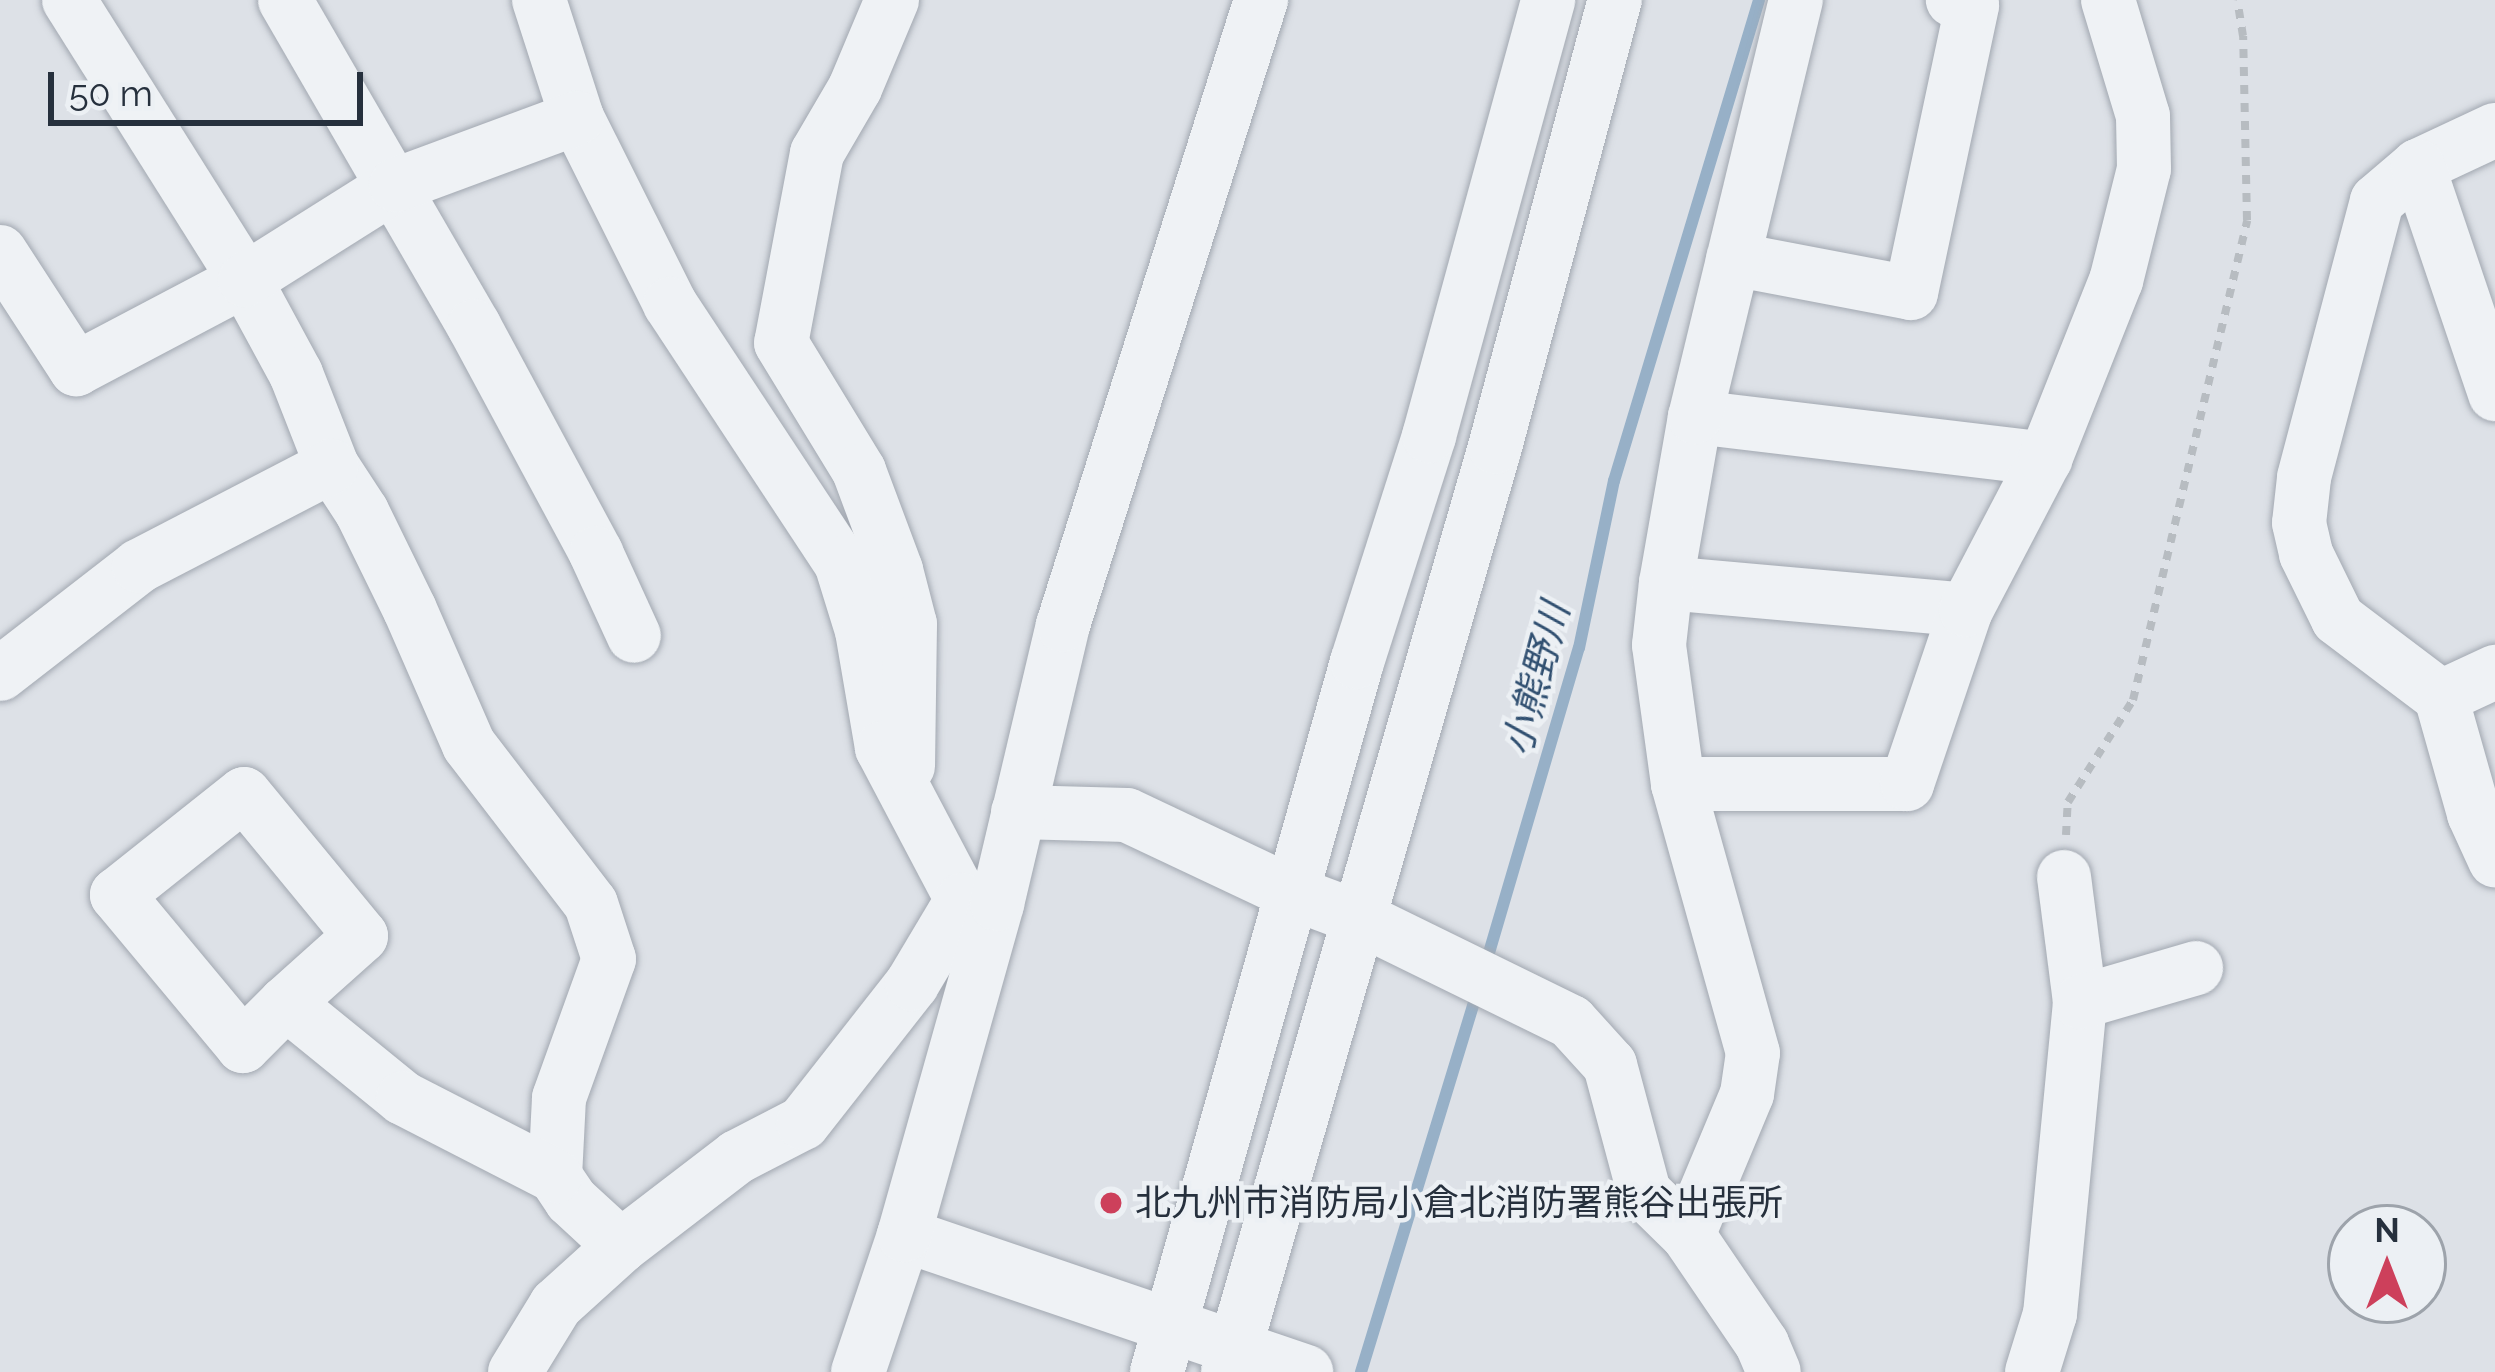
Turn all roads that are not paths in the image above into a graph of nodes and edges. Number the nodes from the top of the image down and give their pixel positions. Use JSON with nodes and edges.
{"nodes":[{"id":1,"x":69,"y":0,"type":"edge"},
{"id":2,"x":285,"y":0,"type":"edge"},
{"id":3,"x":539,"y":0,"type":"edge"},
{"id":4,"x":892,"y":0,"type":"edge"},
{"id":5,"x":1261,"y":0,"type":"edge"},
{"id":6,"x":1548,"y":0,"type":"edge"},
{"id":7,"x":1615,"y":0,"type":"edge"},
{"id":8,"x":1796,"y":0,"type":"edge"},
{"id":9,"x":1953,"y":0,"type":"edge"},
{"id":10,"x":2108,"y":0,"type":"edge"},
{"id":11,"x":577,"y":118,"type":"junction"},
{"id":12,"x":2495,"y":130,"type":"edge"},
{"id":13,"x":2418,"y":166,"type":"junction"},
{"id":14,"x":396,"y":185,"type":"junction"},
{"id":15,"x":0,"y":252,"type":"edge"},
{"id":16,"x":1732,"y":259,"type":"junction"},
{"id":17,"x":245,"y":280,"type":"junction"},
{"id":18,"x":2495,"y":394,"type":"edge"},
{"id":19,"x":1695,"y":418,"type":"junction"},
{"id":20,"x":2045,"y":459,"type":"junction"},
{"id":21,"x":332,"y":466,"type":"junction"},
{"id":22,"x":1666,"y":583,"type":"junction"},
{"id":23,"x":1966,"y":610,"type":"junction"},
{"id":24,"x":634,"y":637,"type":"dead end"},
{"id":25,"x":3,"y":665,"type":"edge"},
{"id":26,"x":2495,"y":673,"type":"edge"},
{"id":27,"x":2441,"y":697,"type":"junction"},
{"id":28,"x":1678,"y":784,"type":"junction"},
{"id":29,"x":908,"y":793,"type":"junction"},
{"id":30,"x":1018,"y":812,"type":"junction"},
{"id":31,"x":2495,"y":860,"type":"edge"},
{"id":32,"x":2064,"y":877,"type":"road end"},
{"id":33,"x":1290,"y":892,"type":"junction"},
{"id":34,"x":979,"y":902,"type":"junction"},
{"id":35,"x":1357,"y":917,"type":"junction"},
{"id":36,"x":2196,"y":968,"type":"dead end"},
{"id":37,"x":2080,"y":1002,"type":"junction"},
{"id":38,"x":286,"y":1003,"type":"junction"},
{"id":39,"x":555,"y":1176,"type":"junction"},
{"id":40,"x":904,"y":1235,"type":"junction"},
{"id":41,"x":1688,"y":1235,"type":"junction"},
{"id":42,"x":621,"y":1246,"type":"junction"},
{"id":43,"x":1163,"y":1349,"type":"edge"},
{"id":44,"x":1231,"y":1360,"type":"edge"},
{"id":45,"x":515,"y":1372,"type":"edge"},
{"id":46,"x":858,"y":1372,"type":"edge"},
{"id":47,"x":1306,"y":1372,"type":"edge"},
{"id":48,"x":1774,"y":1372,"type":"edge"},
{"id":49,"x":2032,"y":1372,"type":"edge"}],
"edges":[{"from":1,"to":17,"type":"street"},
{"from":2,"to":14,"type":"street"},
{"from":3,"to":11,"type":"street"},
{"from":4,"to":29,"type":"street"},
{"from":5,"to":30,"type":"street"},
{"from":6,"to":33,"type":"street"},
{"from":7,"to":35,"type":"street"},
{"from":8,"to":16,"type":"street"},
{"from":9,"to":16,"type":"street"},
{"from":10,"to":20,"type":"street"},
{"from":11,"to":14,"type":"street"},
{"from":11,"to":29,"type":"street"},
{"from":12,"to":13,"type":"street"},
{"from":13,"to":18,"type":"street"},
{"from":13,"to":27,"type":"street"},
{"from":14,"to":17,"type":"street"},
{"from":14,"to":24,"type":"street"},
{"from":15,"to":17,"type":"street"},
{"from":16,"to":19,"type":"street"},
{"from":17,"to":21,"type":"street"},
{"from":19,"to":20,"type":"street"},
{"from":19,"to":22,"type":"street"},
{"from":20,"to":23,"type":"street"},
{"from":21,"to":25,"type":"street"},
{"from":21,"to":39,"type":"street"},
{"from":22,"to":23,"type":"street"},
{"from":22,"to":28,"type":"street"},
{"from":23,"to":28,"type":"street"},
{"from":26,"to":27,"type":"street"},
{"from":27,"to":31,"type":"street"},
{"from":28,"to":41,"type":"street"},
{"from":29,"to":34,"type":"street"},
{"from":30,"to":33,"type":"street"},
{"from":30,"to":34,"type":"street"},
{"from":32,"to":37,"type":"street"},
{"from":33,"to":35,"type":"street"},
{"from":33,"to":43,"type":"street"},
{"from":34,"to":40,"type":"street"},
{"from":34,"to":42,"type":"street"},
{"from":35,"to":41,"type":"street"},
{"from":35,"to":44,"type":"street"},
{"from":36,"to":37,"type":"street"},
{"from":37,"to":49,"type":"street"},
{"from":38,"to":38,"type":"street"},
{"from":38,"to":39,"type":"street"},
{"from":39,"to":42,"type":"street"},
{"from":40,"to":43,"type":"street"},
{"from":40,"to":46,"type":"street"},
{"from":41,"to":48,"type":"street"},
{"from":42,"to":45,"type":"street"},
{"from":43,"to":44,"type":"street"},
{"from":44,"to":47,"type":"street"}]}
